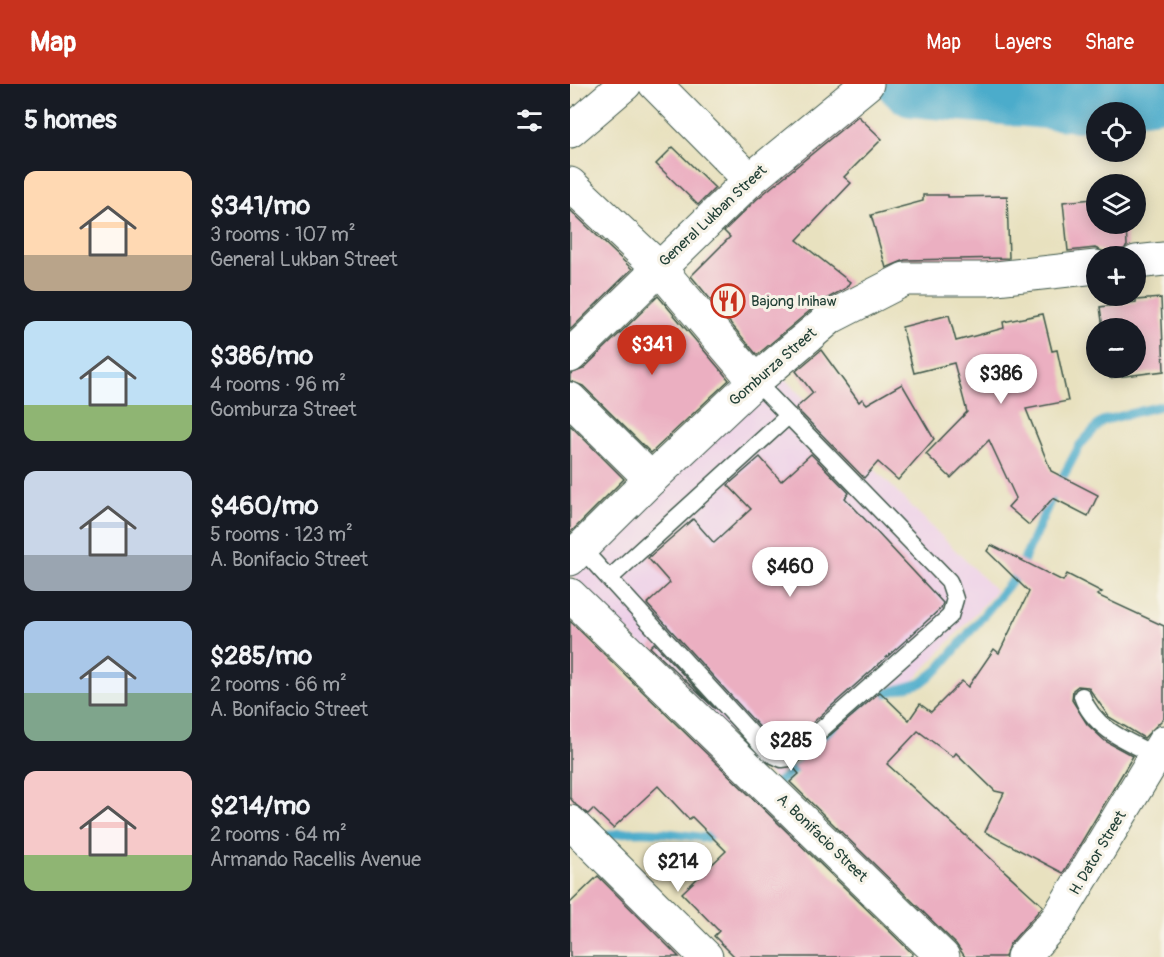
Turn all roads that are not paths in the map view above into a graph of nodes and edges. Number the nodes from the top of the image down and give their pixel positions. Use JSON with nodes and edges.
{"nodes":[{"id":1,"x":626,"y":84,"type":"edge"},
{"id":2,"x":655,"y":84,"type":"edge"},
{"id":3,"x":866,"y":85,"type":"edge"},
{"id":4,"x":570,"y":131,"type":"edge"},
{"id":5,"x":750,"y":180,"type":"junction"},
{"id":6,"x":570,"y":184,"type":"edge"},
{"id":7,"x":1164,"y":259,"type":"edge"},
{"id":8,"x":1146,"y":261,"type":"edge"},
{"id":9,"x":658,"y":268,"type":"junction"},
{"id":10,"x":1086,"y":268,"type":"edge"},
{"id":11,"x":570,"y":356,"type":"edge"},
{"id":12,"x":755,"y":381,"type":"junction"},
{"id":13,"x":570,"y":399,"type":"edge"},
{"id":14,"x":788,"y":416,"type":"junction"},
{"id":15,"x":651,"y":479,"type":"junction"},
{"id":16,"x":576,"y":554,"type":"edge"},
{"id":17,"x":610,"y":578,"type":"junction"},
{"id":18,"x":570,"y":595,"type":"edge"},
{"id":19,"x":1082,"y":696,"type":"dead end"},
{"id":20,"x":1161,"y":753,"type":"edge"},
{"id":21,"x":570,"y":822,"type":"edge"},
{"id":22,"x":706,"y":957,"type":"edge"},
{"id":23,"x":943,"y":957,"type":"edge"},
{"id":24,"x":1023,"y":957,"type":"edge"}],
"edges":[{"from":1,"to":4,"type":"street"},
{"from":2,"to":5,"type":"street"},
{"from":3,"to":5,"type":"street","name":"General Lukban Street"},
{"from":5,"to":9,"type":"street","name":"General Lukban Street"},
{"from":6,"to":9,"type":"street"},
{"from":7,"to":8,"type":"street"},
{"from":9,"to":11,"type":"street","name":"General Lukban Street"},
{"from":9,"to":12,"type":"street"},
{"from":10,"to":12,"type":"street","name":"Gomburza Street"},
{"from":12,"to":14,"type":"lane"},
{"from":12,"to":15,"type":"street","name":"Gomburza Street"},
{"from":13,"to":15,"type":"street"},
{"from":14,"to":17,"type":"lane"},
{"from":14,"to":17,"type":"lane"},
{"from":15,"to":16,"type":"street","name":"Gomburza Street"},
{"from":16,"to":17,"type":"lane"},
{"from":18,"to":23,"type":"street","name":"A. Bonifacio Street"},
{"from":19,"to":20,"type":"lane"},
{"from":20,"to":24,"type":"street","name":"H. Dator Street"},
{"from":21,"to":22,"type":"street"}]}
